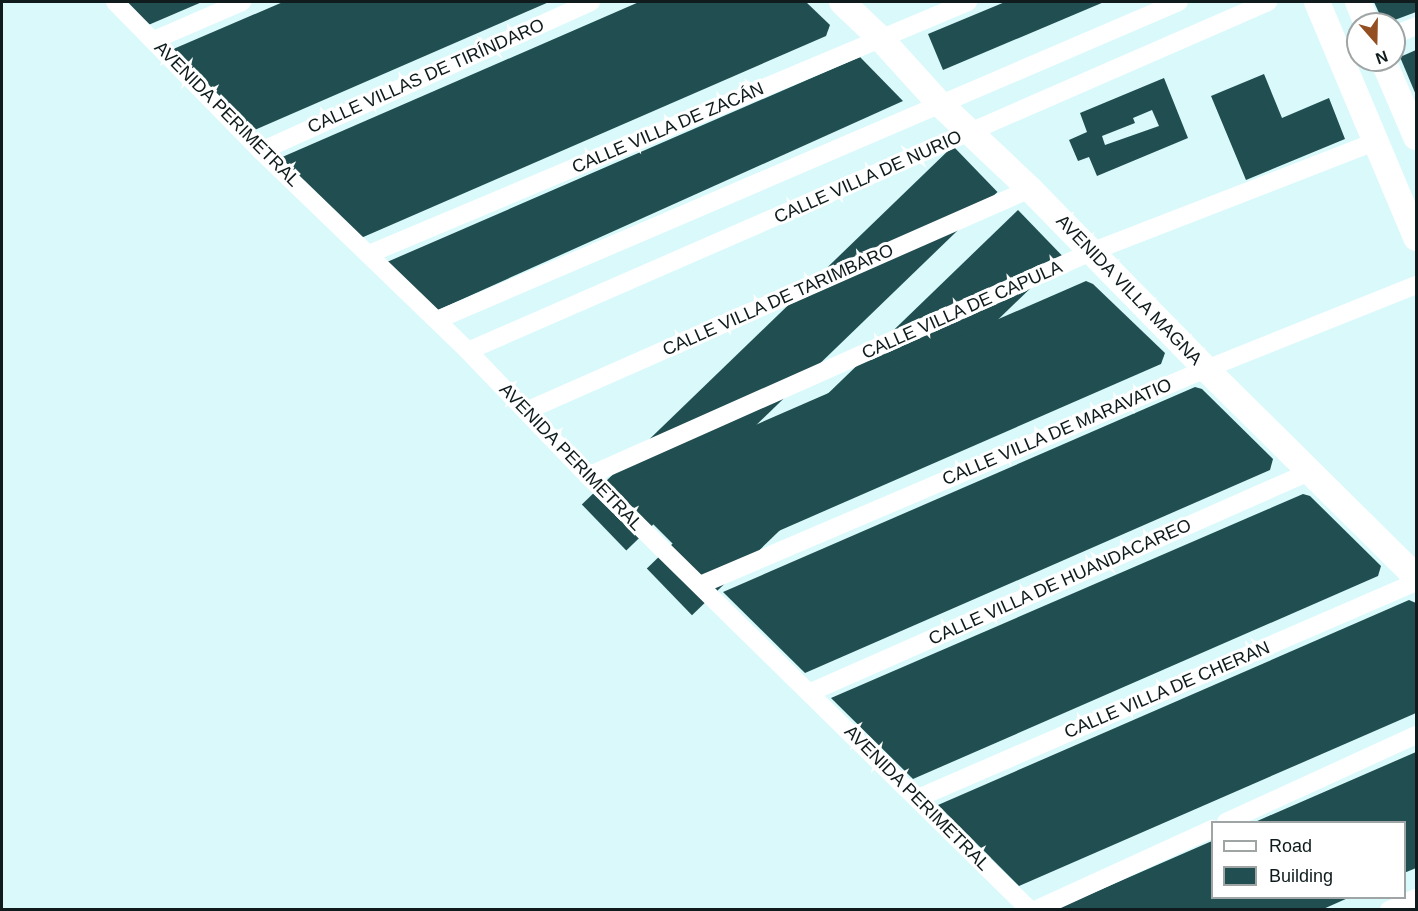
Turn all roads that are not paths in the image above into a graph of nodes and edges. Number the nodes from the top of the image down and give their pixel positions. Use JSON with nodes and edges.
{"nodes":[{"id":1,"x":115,"y":2,"type":"edge"},
{"id":2,"x":242,"y":2,"type":"edge"},
{"id":3,"x":591,"y":2,"type":"edge"},
{"id":4,"x":842,"y":2,"type":"edge"},
{"id":5,"x":968,"y":2,"type":"edge"},
{"id":6,"x":1179,"y":2,"type":"edge"},
{"id":7,"x":1268,"y":2,"type":"edge"},
{"id":8,"x":1317,"y":2,"type":"edge"},
{"id":9,"x":881,"y":39,"type":"junction"},
{"id":10,"x":154,"y":40,"type":"junction"},
{"id":11,"x":1389,"y":72,"type":"edge"},
{"id":12,"x":940,"y":104,"type":"junction"},
{"id":13,"x":1414,"y":125,"type":"edge"},
{"id":14,"x":969,"y":132,"type":"junction"},
{"id":15,"x":1375,"y":142,"type":"junction"},
{"id":16,"x":261,"y":151,"type":"junction"},
{"id":17,"x":1030,"y":189,"type":"junction"},
{"id":18,"x":1416,"y":238,"type":"edge"},
{"id":19,"x":1091,"y":252,"type":"junction"},
{"id":20,"x":369,"y":254,"type":"junction"},
{"id":21,"x":1416,"y":285,"type":"edge"},
{"id":22,"x":437,"y":320,"type":"junction"},
{"id":23,"x":468,"y":351,"type":"junction"},
{"id":24,"x":1206,"y":369,"type":"junction"},
{"id":25,"x":526,"y":411,"type":"junction"},
{"id":26,"x":1308,"y":472,"type":"junction"},
{"id":27,"x":588,"y":476,"type":"junction"},
{"id":28,"x":1416,"y":577,"type":"edge"},
{"id":29,"x":1416,"y":582,"type":"edge"},
{"id":30,"x":700,"y":585,"type":"junction"},
{"id":31,"x":811,"y":692,"type":"junction"},
{"id":32,"x":1416,"y":735,"type":"edge"},
{"id":33,"x":918,"y":798,"type":"junction"},
{"id":34,"x":1228,"y":821,"type":"edge"},
{"id":35,"x":1211,"y":828,"type":"edge"},
{"id":36,"x":1416,"y":898,"type":"edge"},
{"id":37,"x":1030,"y":909,"type":"edge"},
{"id":38,"x":1035,"y":909,"type":"edge"},
{"id":39,"x":1389,"y":909,"type":"edge"}],
"edges":[{"from":1,"to":10,"type":"street","name":"AVENIDA PERIMETRAL"},
{"from":2,"to":10,"type":"street"},
{"from":3,"to":16,"type":"street","name":"CALLE VILLAS DE TIRÍNDARO"},
{"from":4,"to":9,"type":"street","name":"AVENIDA VILLA MAGNA"},
{"from":5,"to":9,"type":"street","name":"CALLE VILLA DE ZACÁN"},
{"from":6,"to":12,"type":"street","name":"CALLE VILLA DE NURIO"},
{"from":7,"to":14,"type":"street","name":"CALLE VILLA DE NURIO"},
{"from":8,"to":15,"type":"street"},
{"from":9,"to":12,"type":"street","name":"AVENIDA VILLA MAGNA"},
{"from":9,"to":20,"type":"street","name":"CALLE VILLA DE ZACÁN"},
{"from":10,"to":16,"type":"street","name":"AVENIDA PERIMETRAL"},
{"from":11,"to":13,"type":"street"},
{"from":12,"to":14,"type":"street","name":"AVENIDA VILLA MAGNA"},
{"from":12,"to":22,"type":"street","name":"CALLE VILLA DE NURIO"},
{"from":14,"to":17,"type":"street","name":"AVENIDA VILLA MAGNA"},
{"from":14,"to":23,"type":"street","name":"CALLE VILLA DE NURIO"},
{"from":15,"to":18,"type":"street"},
{"from":15,"to":19,"type":"street","name":"CALLE VILLA DE CAPULA"},
{"from":16,"to":20,"type":"street","name":"AVENIDA PERIMETRAL"},
{"from":17,"to":19,"type":"street","name":"AVENIDA VILLA MAGNA"},
{"from":17,"to":25,"type":"street","name":"CALLE VILLA DE TARIMBARO"},
{"from":19,"to":24,"type":"street","name":"AVENIDA VILLA MAGNA"},
{"from":19,"to":27,"type":"street","name":"CALLE VILLA DE CAPULA"},
{"from":20,"to":22,"type":"street","name":"AVENIDA PERIMETRAL"},
{"from":21,"to":24,"type":"street","name":"CALLE VILLA DE MARAVATIO"},
{"from":22,"to":23,"type":"street","name":"AVENIDA PERIMETRAL"},
{"from":23,"to":25,"type":"street","name":"AVENIDA PERIMETRAL"},
{"from":24,"to":26,"type":"street","name":"AVENIDA VILLA MAGNA"},
{"from":24,"to":30,"type":"street","name":"CALLE VILLA DE MARAVATIO"},
{"from":25,"to":27,"type":"street","name":"AVENIDA PERIMETRAL"},
{"from":26,"to":28,"type":"street","name":"AVENIDA VILLA MAGNA"},
{"from":26,"to":31,"type":"street","name":"CALLE VILLA DE HUANDACAREO"},
{"from":27,"to":30,"type":"street","name":"AVENIDA PERIMETRAL"},
{"from":29,"to":33,"type":"street","name":"CALLE VILLA DE CHERAN"},
{"from":30,"to":31,"type":"street","name":"AVENIDA PERIMETRAL"},
{"from":31,"to":33,"type":"street","name":"AVENIDA PERIMETRAL"},
{"from":32,"to":34,"type":"street"},
{"from":33,"to":37,"type":"street","name":"AVENIDA PERIMETRAL"},
{"from":35,"to":38,"type":"street"},
{"from":36,"to":39,"type":"street"}]}
